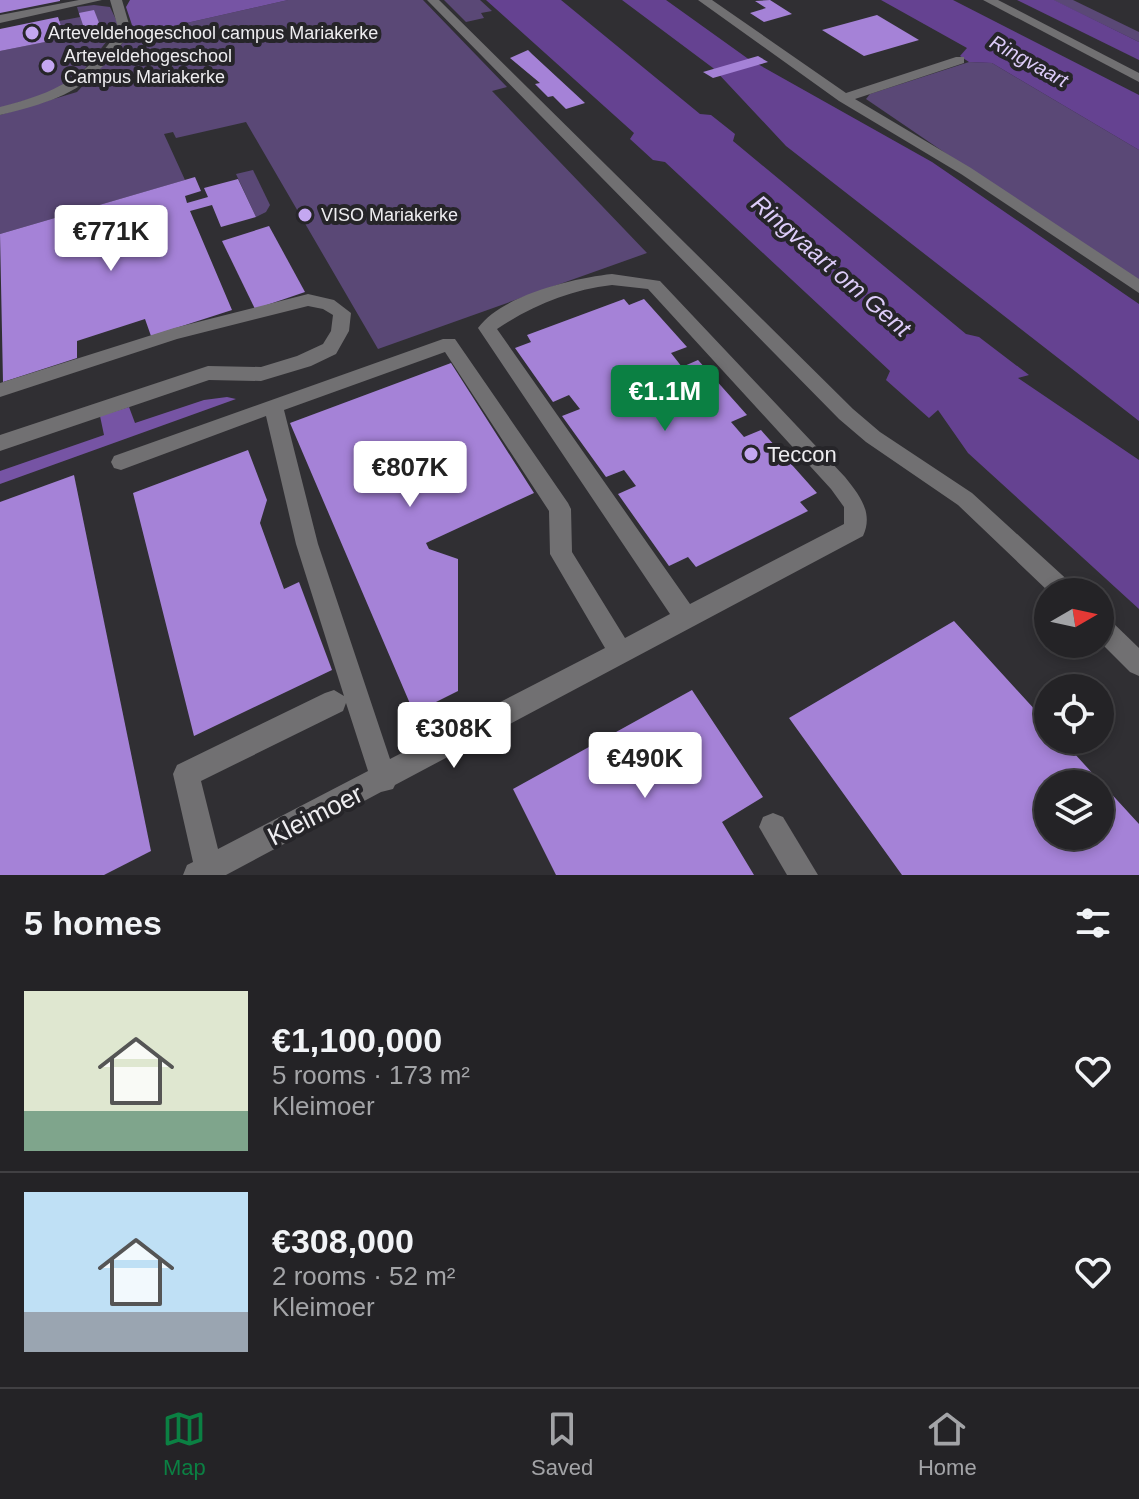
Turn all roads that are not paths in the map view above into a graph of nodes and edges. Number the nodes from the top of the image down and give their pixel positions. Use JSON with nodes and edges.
{"nodes":[{"id":1,"x":96,"y":0,"type":"edge"},
{"id":2,"x":116,"y":0,"type":"edge"},
{"id":3,"x":433,"y":0,"type":"edge"},
{"id":4,"x":704,"y":0,"type":"edge"},
{"id":5,"x":989,"y":0,"type":"edge"},
{"id":6,"x":0,"y":19,"type":"edge"},
{"id":7,"x":960,"y":60,"type":"dead end"},
{"id":8,"x":1139,"y":78,"type":"edge"},
{"id":9,"x":844,"y":98,"type":"junction"},
{"id":10,"x":0,"y":111,"type":"edge"},
{"id":11,"x":1139,"y":287,"type":"edge"},
{"id":12,"x":0,"y":390,"type":"edge"},
{"id":13,"x":273,"y":406,"type":"junction"},
{"id":14,"x":0,"y":443,"type":"edge"},
{"id":15,"x":121,"y":462,"type":"dead end"},
{"id":16,"x":1051,"y":578,"type":"edge"},
{"id":17,"x":687,"y":619,"type":"junction"},
{"id":18,"x":1114,"y":640,"type":"edge"},
{"id":19,"x":621,"y":653,"type":"junction"},
{"id":20,"x":1139,"y":664,"type":"edge"},
{"id":21,"x":334,"y":702,"type":"dead end"},
{"id":22,"x":384,"y":780,"type":"junction"},
{"id":23,"x":773,"y":827,"type":"dead end"},
{"id":24,"x":203,"y":872,"type":"edge"},
{"id":25,"x":804,"y":875,"type":"edge"}],
"edges":[{"from":1,"to":6,"type":"street"},
{"from":2,"to":10,"type":"street"},
{"from":3,"to":16,"type":"street"},
{"from":4,"to":9,"type":"street"},
{"from":5,"to":8,"type":"street"},
{"from":7,"to":9,"type":"street"},
{"from":9,"to":11,"type":"street"},
{"from":12,"to":14,"type":"street"},
{"from":13,"to":15,"type":"street"},
{"from":13,"to":19,"type":"street"},
{"from":13,"to":22,"type":"street"},
{"from":17,"to":17,"type":"street","name":"Kleimoer"},
{"from":17,"to":19,"type":"street","name":"Kleimoer"},
{"from":18,"to":20,"type":"street"},
{"from":19,"to":22,"type":"street","name":"Kleimoer"},
{"from":21,"to":24,"type":"street"},
{"from":22,"to":24,"type":"street","name":"Kleimoer"},
{"from":23,"to":25,"type":"street"}]}
